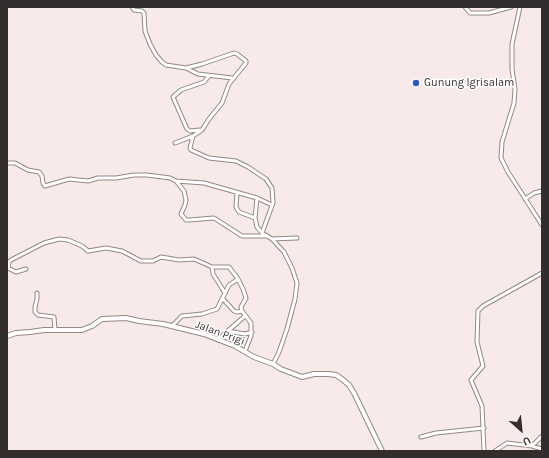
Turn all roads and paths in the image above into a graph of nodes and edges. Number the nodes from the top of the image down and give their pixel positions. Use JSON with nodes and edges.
{"nodes":[{"id":1,"x":132,"y":7,"type":"edge"},
{"id":2,"x":465,"y":7,"type":"edge"},
{"id":3,"x":511,"y":7,"type":"edge"},
{"id":4,"x":520,"y":7,"type":"edge"},
{"id":5,"x":186,"y":68,"type":"junction"},
{"id":6,"x":209,"y":76,"type":"junction"},
{"id":7,"x":232,"y":78,"type":"junction"},
{"id":8,"x":202,"y":130,"type":"junction"},
{"id":9,"x":193,"y":136,"type":"junction"},
{"id":10,"x":175,"y":143,"type":"dead end"},
{"id":11,"x":7,"y":163,"type":"edge"},
{"id":12,"x":176,"y":182,"type":"junction"},
{"id":13,"x":542,"y":191,"type":"edge"},
{"id":14,"x":237,"y":193,"type":"junction"},
{"id":15,"x":257,"y":198,"type":"junction"},
{"id":16,"x":525,"y":199,"type":"junction"},
{"id":17,"x":272,"y":205,"type":"junction"},
{"id":18,"x":255,"y":218,"type":"junction"},
{"id":19,"x":542,"y":225,"type":"edge"},
{"id":20,"x":262,"y":233,"type":"junction"},
{"id":21,"x":267,"y":236,"type":"junction"},
{"id":22,"x":297,"y":238,"type":"dead end"},
{"id":23,"x":272,"y":239,"type":"junction"},
{"id":24,"x":212,"y":267,"type":"junction"},
{"id":25,"x":8,"y":268,"type":"edge"},
{"id":26,"x":26,"y":269,"type":"dead end"},
{"id":27,"x":542,"y":273,"type":"edge"},
{"id":28,"x":238,"y":279,"type":"junction"},
{"id":29,"x":37,"y":293,"type":"dead end"},
{"id":30,"x":225,"y":294,"type":"junction"},
{"id":31,"x":223,"y":299,"type":"junction"},
{"id":32,"x":242,"y":311,"type":"junction"},
{"id":33,"x":245,"y":316,"type":"junction"},
{"id":34,"x":172,"y":327,"type":"junction"},
{"id":35,"x":55,"y":329,"type":"junction"},
{"id":36,"x":228,"y":331,"type":"junction"},
{"id":37,"x":252,"y":332,"type":"junction"},
{"id":38,"x":7,"y":336,"type":"edge"},
{"id":39,"x":218,"y":340,"type":"junction"},
{"id":40,"x":245,"y":351,"type":"junction"},
{"id":41,"x":273,"y":364,"type":"junction"},
{"id":42,"x":484,"y":428,"type":"junction"},
{"id":43,"x":542,"y":436,"type":"edge"},
{"id":44,"x":421,"y":437,"type":"dead end"},
{"id":45,"x":532,"y":446,"type":"junction"},
{"id":46,"x":542,"y":449,"type":"edge"},
{"id":47,"x":382,"y":451,"type":"edge"},
{"id":48,"x":484,"y":451,"type":"edge"},
{"id":49,"x":495,"y":451,"type":"edge"}],
"edges":[{"from":1,"to":5,"type":"street"},
{"from":2,"to":3,"type":"street"},
{"from":4,"to":16,"type":"street"},
{"from":5,"to":6,"type":"street"},
{"from":5,"to":7,"type":"street"},
{"from":6,"to":7,"type":"street"},
{"from":6,"to":8,"type":"street"},
{"from":7,"to":8,"type":"street"},
{"from":8,"to":9,"type":"street"},
{"from":9,"to":10,"type":"street"},
{"from":9,"to":17,"type":"street"},
{"from":11,"to":12,"type":"street"},
{"from":12,"to":14,"type":"street"},
{"from":12,"to":21,"type":"street"},
{"from":13,"to":16,"type":"street"},
{"from":14,"to":15,"type":"street"},
{"from":14,"to":18,"type":"street"},
{"from":15,"to":17,"type":"street"},
{"from":15,"to":18,"type":"street"},
{"from":16,"to":19,"type":"street"},
{"from":17,"to":20,"type":"street"},
{"from":18,"to":20,"type":"street"},
{"from":20,"to":21,"type":"street"},
{"from":21,"to":23,"type":"street"},
{"from":22,"to":23,"type":"street"},
{"from":23,"to":41,"type":"street"},
{"from":24,"to":25,"type":"street"},
{"from":24,"to":28,"type":"street"},
{"from":24,"to":30,"type":"street"},
{"from":25,"to":26,"type":"street"},
{"from":27,"to":42,"type":"street"},
{"from":28,"to":30,"type":"street"},
{"from":28,"to":32,"type":"street"},
{"from":29,"to":35,"type":"street"},
{"from":30,"to":31,"type":"street"},
{"from":31,"to":32,"type":"street"},
{"from":31,"to":34,"type":"street"},
{"from":32,"to":33,"type":"street"},
{"from":33,"to":36,"type":"street"},
{"from":33,"to":37,"type":"street"},
{"from":34,"to":35,"type":"street","name":"Jalan Prigi"},
{"from":34,"to":39,"type":"street","name":"Jalan Prigi"},
{"from":35,"to":38,"type":"street","name":"Jalan Prigi"},
{"from":36,"to":37,"type":"street"},
{"from":36,"to":39,"type":"street"},
{"from":37,"to":40,"type":"street"},
{"from":39,"to":40,"type":"street","name":"Jalan Prigi"},
{"from":40,"to":41,"type":"street","name":"Jalan Prigi"},
{"from":41,"to":47,"type":"street","name":"Jalan Prigi"},
{"from":42,"to":44,"type":"street"},
{"from":42,"to":48,"type":"street"},
{"from":43,"to":45,"type":"street"},
{"from":45,"to":46,"type":"street"},
{"from":45,"to":49,"type":"street"}]}
